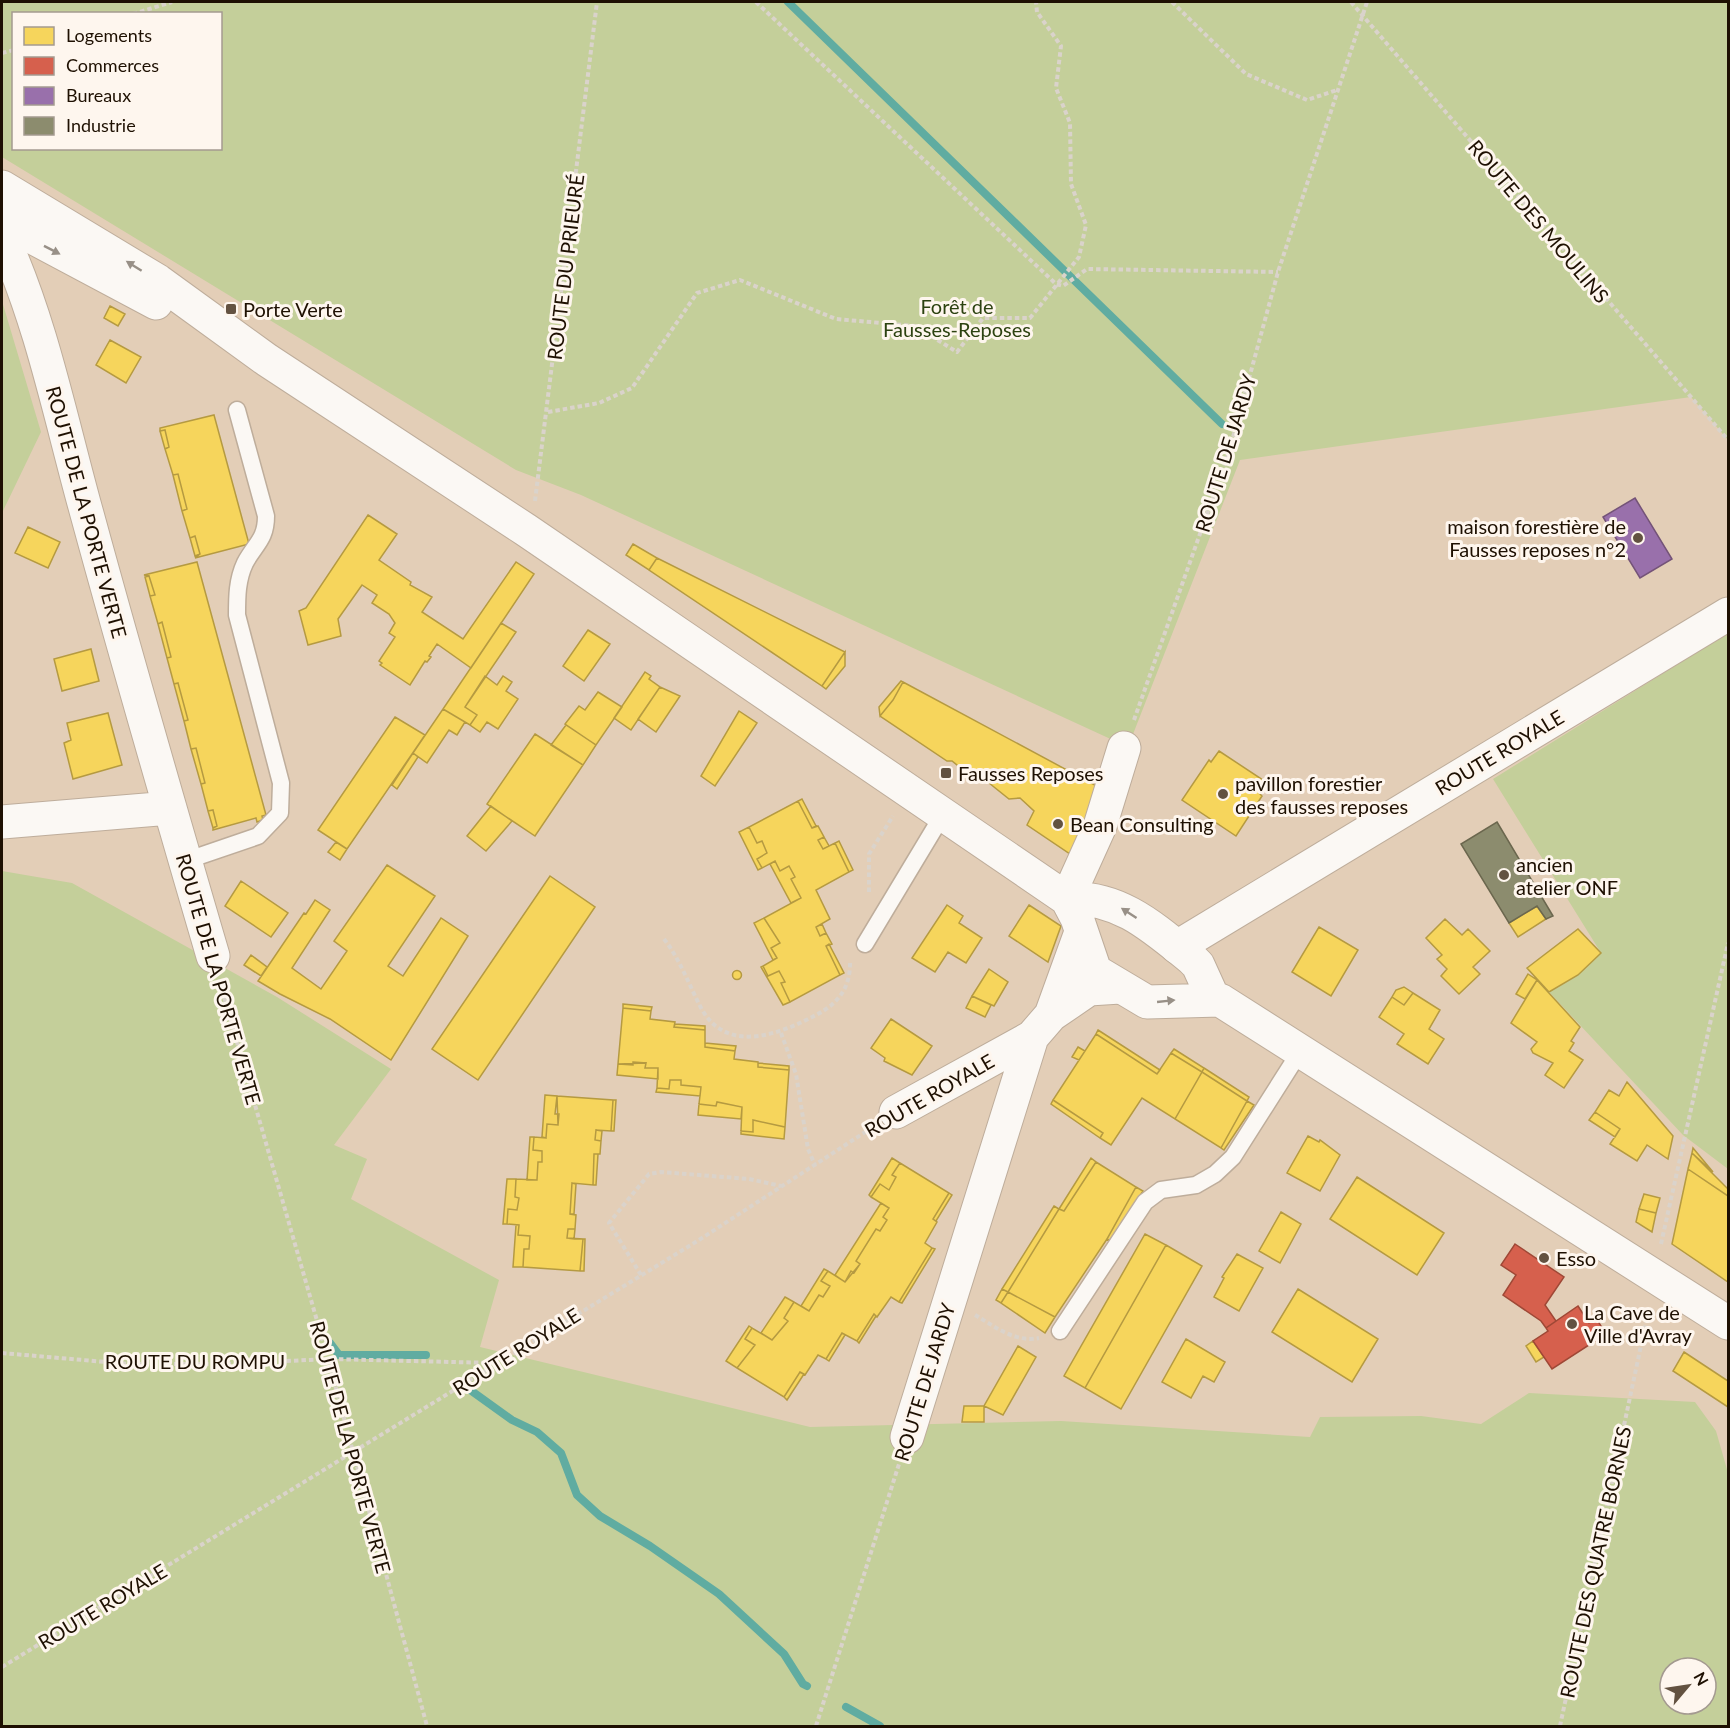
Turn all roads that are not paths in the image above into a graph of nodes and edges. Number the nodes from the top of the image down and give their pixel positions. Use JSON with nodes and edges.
{"nodes":[{"id":1,"x":2,"y":187,"type":"edge"},
{"id":2,"x":2,"y":220,"type":"edge"},
{"id":3,"x":2,"y":236,"type":"edge"},
{"id":4,"x":267,"y":360,"type":"junction"},
{"id":5,"x":237,"y":410,"type":"dead end"},
{"id":6,"x":1728,"y":615,"type":"edge"},
{"id":7,"x":1124,"y":748,"type":"road end"},
{"id":8,"x":170,"y":808,"type":"junction"},
{"id":9,"x":942,"y":816,"type":"junction"},
{"id":10,"x":2,"y":822,"type":"edge"},
{"id":11,"x":185,"y":861,"type":"junction"},
{"id":12,"x":1068,"y":899,"type":"junction"},
{"id":13,"x":1081,"y":932,"type":"junction"},
{"id":14,"x":1177,"y":947,"type":"junction"},
{"id":15,"x":857,"y":948,"type":"road end"},
{"id":16,"x":213,"y":956,"type":"road end"},
{"id":17,"x":1120,"y":987,"type":"junction"},
{"id":18,"x":1213,"y":998,"type":"junction"},
{"id":19,"x":1041,"y":1026,"type":"junction"},
{"id":20,"x":1301,"y":1050,"type":"junction"},
{"id":21,"x":896,"y":1112,"type":"road end"},
{"id":22,"x":1728,"y":1323,"type":"edge"},
{"id":23,"x":1060,"y":1331,"type":"road end"},
{"id":24,"x":907,"y":1437,"type":"road end"}],
"edges":[{"from":4,"to":1,"type":"main road","one_way":true},
{"from":2,"to":4,"type":"main road","one_way":true},
{"from":3,"to":8,"type":"main road","name":"ROUTE DE LA PORTE VERTE"},
{"from":4,"to":9,"type":"main road"},
{"from":5,"to":11,"type":"lane"},
{"from":6,"to":14,"type":"main road","name":"ROUTE ROYALE"},
{"from":7,"to":12,"type":"main road"},
{"from":8,"to":10,"type":"main road"},
{"from":8,"to":11,"type":"main road","name":"ROUTE DE LA PORTE VERTE"},
{"from":9,"to":12,"type":"main road"},
{"from":9,"to":15,"type":"lane"},
{"from":11,"to":16,"type":"main road","name":"ROUTE DE LA PORTE VERTE"},
{"from":12,"to":13,"type":"main road"},
{"from":14,"to":12,"type":"main road","one_way":true},
{"from":13,"to":17,"type":"main road"},
{"from":13,"to":19,"type":"main road","name":"ROUTE DE JARDY"},
{"from":14,"to":18,"type":"main road"},
{"from":17,"to":18,"type":"main road","one_way":true},
{"from":17,"to":19,"type":"main road","name":"ROUTE ROYALE"},
{"from":18,"to":20,"type":"main road"},
{"from":19,"to":21,"type":"main road","name":"ROUTE ROYALE"},
{"from":19,"to":24,"type":"main road","name":"ROUTE DE JARDY"},
{"from":20,"to":22,"type":"main road"},
{"from":20,"to":23,"type":"lane"}]}
